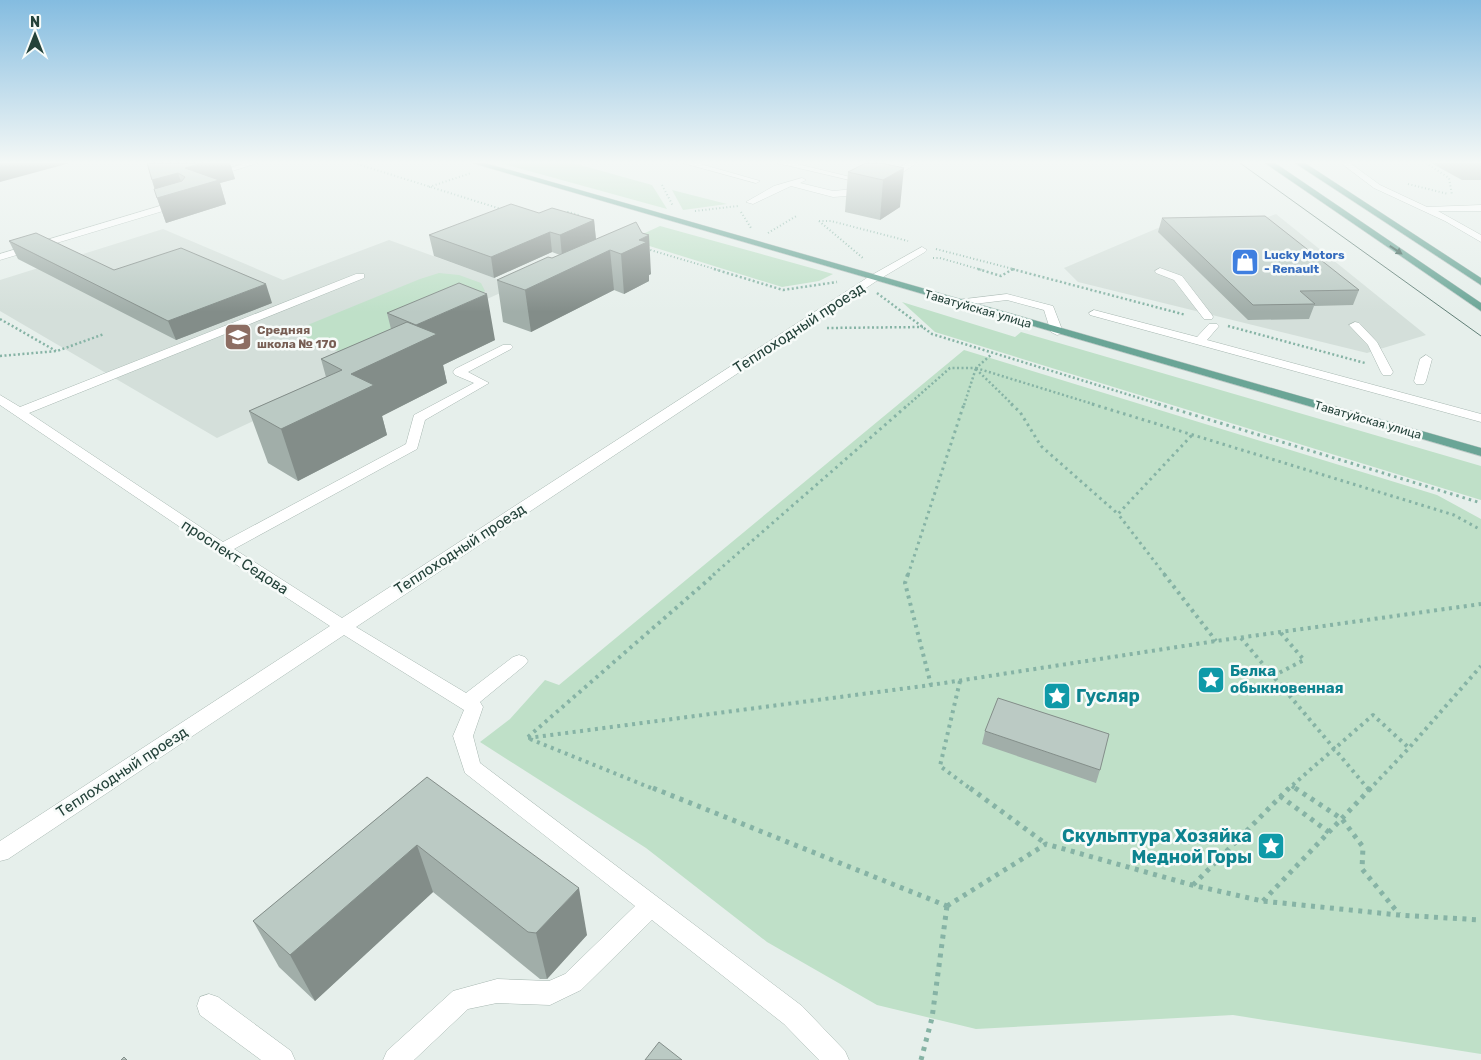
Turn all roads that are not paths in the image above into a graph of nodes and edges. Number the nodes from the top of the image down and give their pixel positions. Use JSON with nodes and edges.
{"nodes":[{"id":1,"x":150,"y":212,"type":"edge"},
{"id":2,"x":638,"y":212,"type":"edge"},
{"id":3,"x":1342,"y":212,"type":"edge"},
{"id":4,"x":1375,"y":212,"type":"edge"},
{"id":5,"x":1433,"y":212,"type":"edge"},
{"id":6,"x":1481,"y":239,"type":"edge"},
{"id":7,"x":926,"y":248,"type":"road end"},
{"id":8,"x":0,"y":257,"type":"edge"},
{"id":9,"x":1160,"y":271,"type":"dead end"},
{"id":10,"x":360,"y":276,"type":"dead end"},
{"id":11,"x":1481,"y":282,"type":"edge"},
{"id":12,"x":874,"y":285,"type":"junction"},
{"id":13,"x":957,"y":303,"type":"junction"},
{"id":14,"x":1481,"y":308,"type":"edge"},
{"id":15,"x":1094,"y":313,"type":"dead end"},
{"id":16,"x":1354,"y":325,"type":"dead end"},
{"id":17,"x":1058,"y":332,"type":"junction"},
{"id":18,"x":1199,"y":342,"type":"junction"},
{"id":19,"x":507,"y":347,"type":"dead end"},
{"id":20,"x":1426,"y":359,"type":"dead end"},
{"id":21,"x":1386,"y":370,"type":"road end"},
{"id":22,"x":1420,"y":381,"type":"dead end"},
{"id":23,"x":0,"y":400,"type":"edge"},
{"id":24,"x":19,"y":412,"type":"junction"},
{"id":25,"x":1481,"y":418,"type":"edge"},
{"id":26,"x":1481,"y":452,"type":"edge"},
{"id":27,"x":222,"y":548,"type":"junction"},
{"id":28,"x":342,"y":627,"type":"junction"},
{"id":29,"x":519,"y":661,"type":"dead end"},
{"id":30,"x":470,"y":705,"type":"junction"},
{"id":31,"x":0,"y":852,"type":"edge"},
{"id":32,"x":651,"y":906,"type":"junction"},
{"id":33,"x":209,"y":1006,"type":"dead end"},
{"id":34,"x":282,"y":1060,"type":"edge"},
{"id":35,"x":396,"y":1060,"type":"edge"},
{"id":36,"x":836,"y":1060,"type":"edge"}],
"edges":[{"from":1,"to":8,"type":"street"},
{"from":2,"to":12,"type":"main road","name":"Таватуйская улица"},
{"from":3,"to":14,"type":"main road","one_way":true},
{"from":4,"to":11,"type":"main road"},
{"from":5,"to":6,"type":"street"},
{"from":7,"to":12,"type":"street","name":"Теплоходный проезд"},
{"from":9,"to":18,"type":"street"},
{"from":10,"to":24,"type":"street"},
{"from":12,"to":13,"type":"main road","name":"Таватуйская улица"},
{"from":12,"to":28,"type":"street","name":"Теплоходный проезд"},
{"from":13,"to":17,"type":"main road","name":"Таватуйская улица"},
{"from":13,"to":17,"type":"street"},
{"from":15,"to":18,"type":"street"},
{"from":16,"to":21,"type":"street"},
{"from":17,"to":26,"type":"main road","name":"Таватуйская улица"},
{"from":18,"to":25,"type":"street"},
{"from":19,"to":27,"type":"street"},
{"from":20,"to":22,"type":"street"},
{"from":23,"to":24,"type":"street","name":"проспект Седова"},
{"from":24,"to":27,"type":"street","name":"проспект Седова"},
{"from":27,"to":28,"type":"street","name":"проспект Седова"},
{"from":28,"to":30,"type":"street","name":"проспект Седова"},
{"from":28,"to":31,"type":"street","name":"Теплоходный проезд"},
{"from":29,"to":30,"type":"street"},
{"from":30,"to":32,"type":"street"},
{"from":32,"to":35,"type":"street"},
{"from":32,"to":36,"type":"street"},
{"from":33,"to":34,"type":"street"}]}
